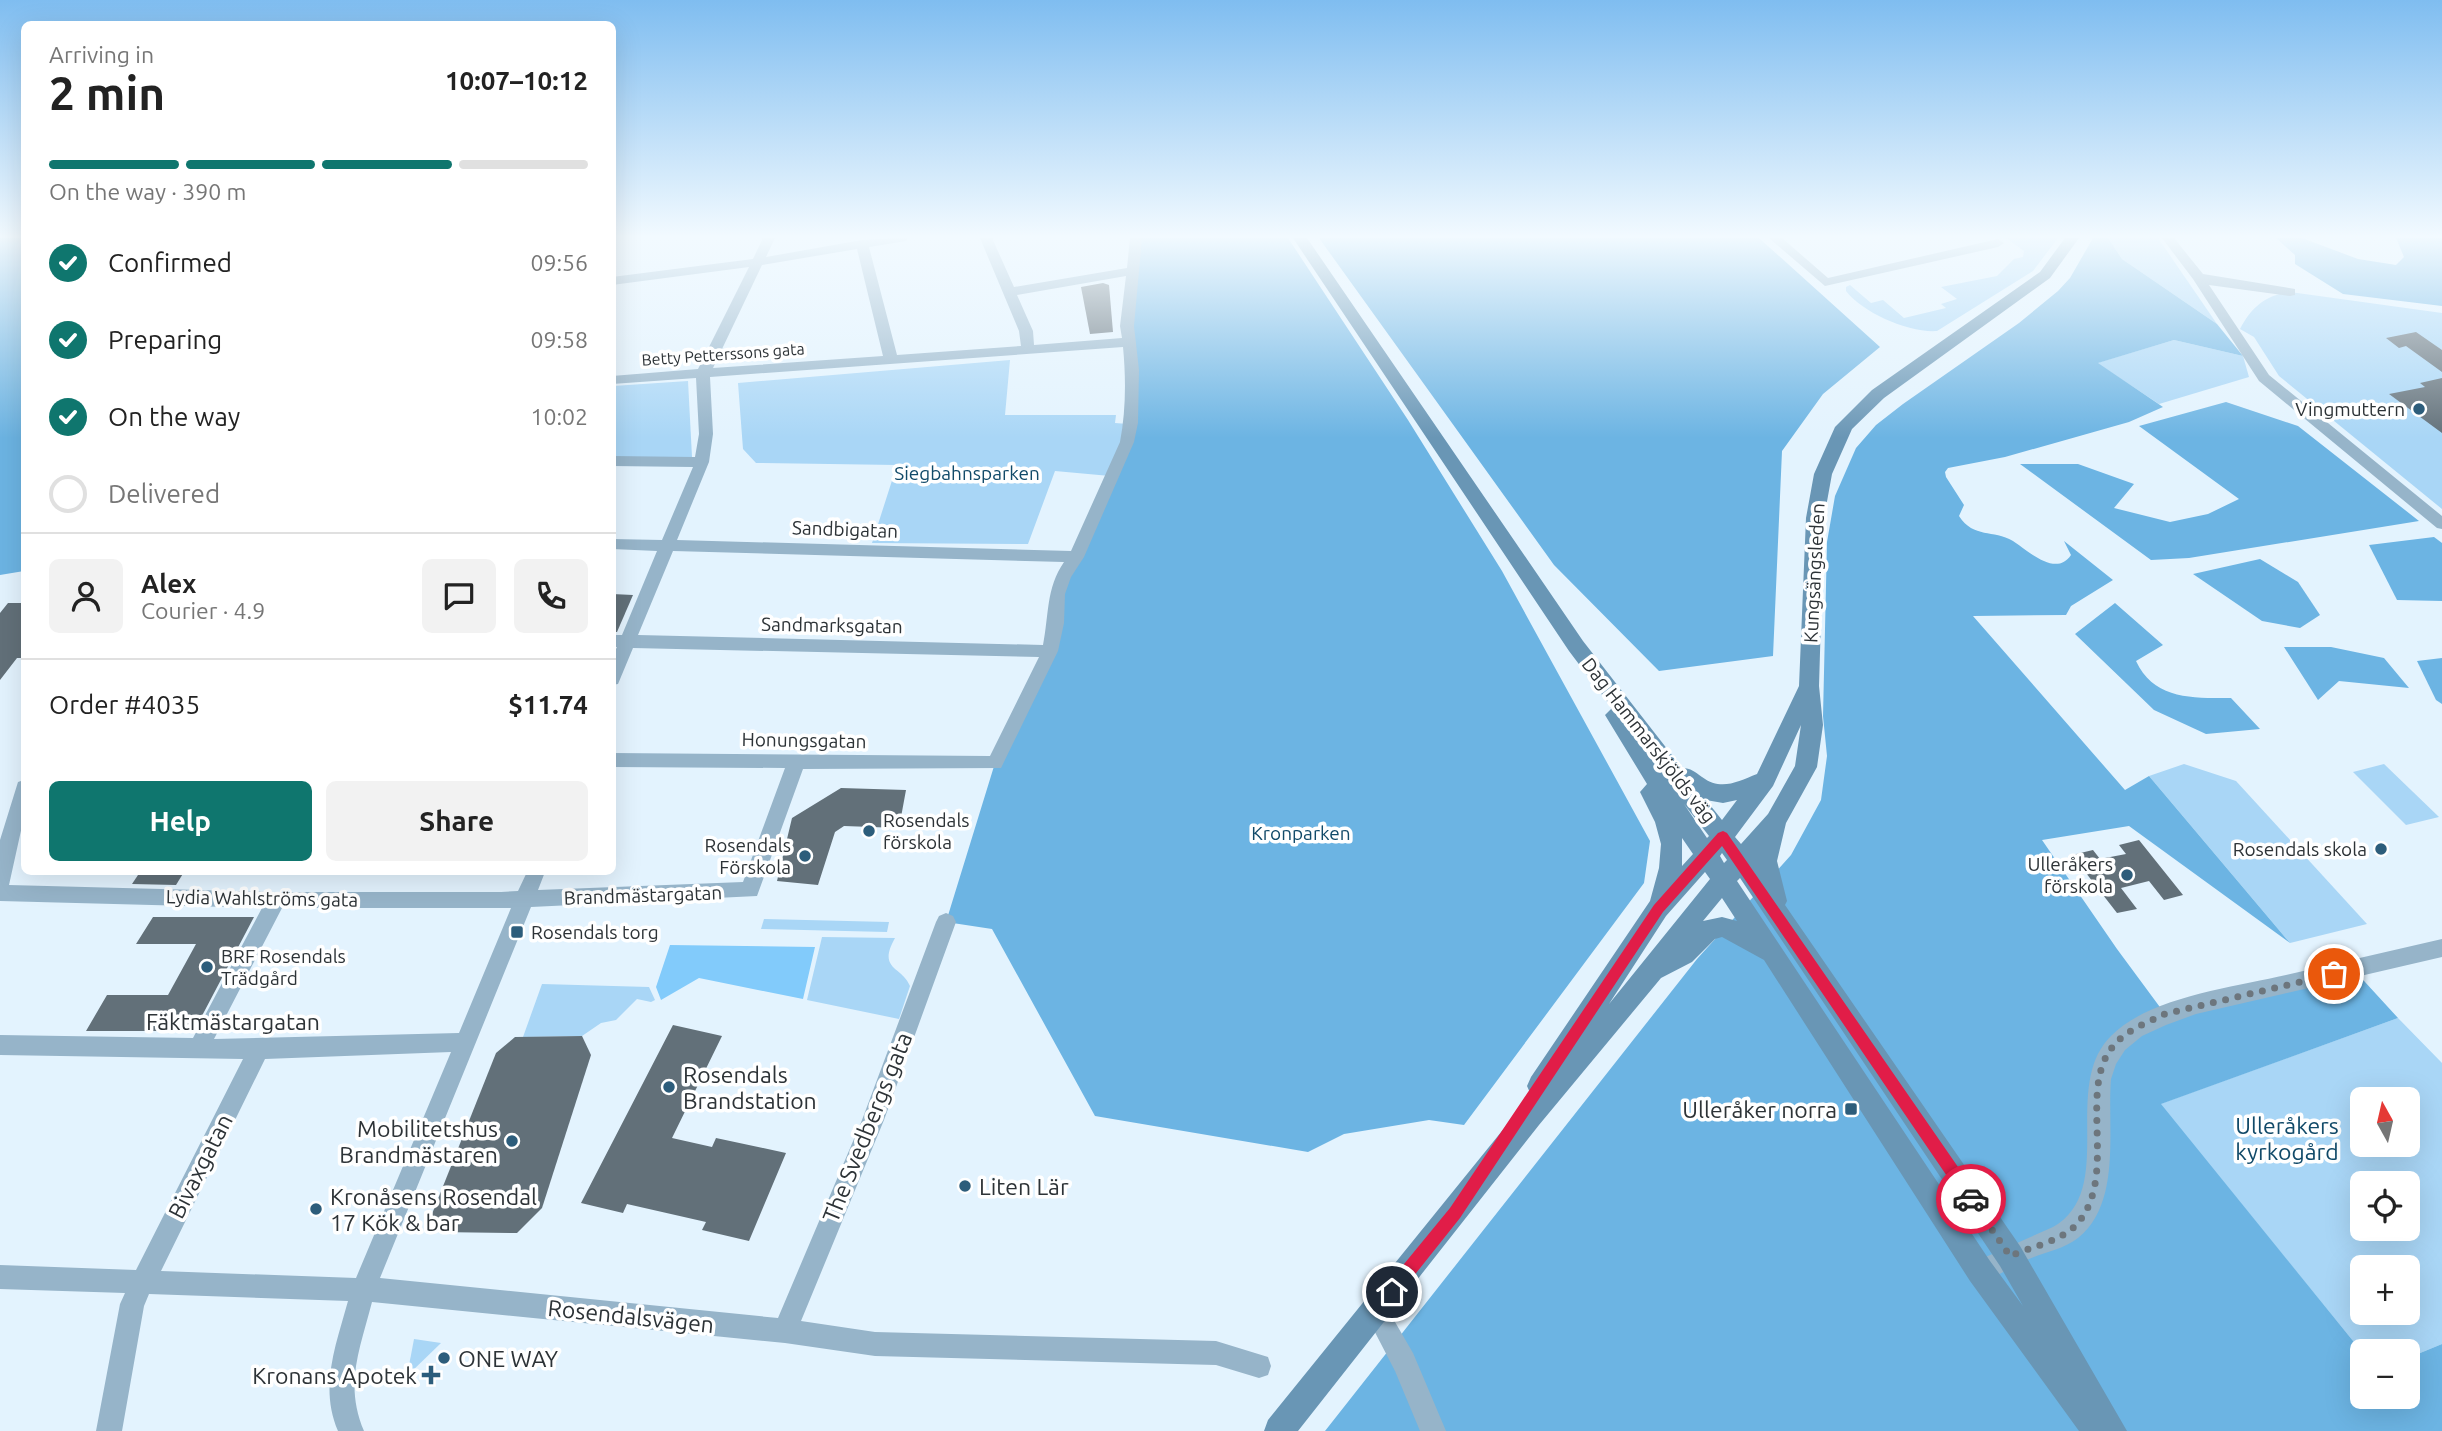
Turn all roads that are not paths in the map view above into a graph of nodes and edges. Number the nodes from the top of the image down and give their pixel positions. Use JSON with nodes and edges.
{"nodes":[{"id":1,"x":737,"y":305,"type":"edge"},
{"id":2,"x":877,"y":305,"type":"edge"},
{"id":3,"x":1015,"y":305,"type":"edge"},
{"id":4,"x":1129,"y":305,"type":"edge"},
{"id":5,"x":1346,"y":305,"type":"edge"},
{"id":6,"x":2006,"y":305,"type":"edge"},
{"id":7,"x":2217,"y":305,"type":"edge"},
{"id":8,"x":1129,"y":342,"type":"junction"},
{"id":9,"x":1028,"y":349,"type":"junction"},
{"id":10,"x":891,"y":359,"type":"junction"},
{"id":11,"x":703,"y":374,"type":"junction"},
{"id":12,"x":616,"y":380,"type":"edge"},
{"id":13,"x":616,"y":461,"type":"edge"},
{"id":14,"x":702,"y":462,"type":"junction"},
{"id":15,"x":2442,"y":524,"type":"edge"},
{"id":16,"x":616,"y":544,"type":"edge"},
{"id":17,"x":667,"y":544,"type":"junction"},
{"id":18,"x":1076,"y":558,"type":"junction"},
{"id":19,"x":620,"y":641,"type":"edge"},
{"id":20,"x":1050,"y":651,"type":"junction"},
{"id":21,"x":616,"y":660,"type":"edge"},
{"id":22,"x":1809,"y":686,"type":"junction"},
{"id":23,"x":1643,"y":746,"type":"junction"},
{"id":24,"x":616,"y":760,"type":"edge"},
{"id":25,"x":797,"y":761,"type":"junction"},
{"id":26,"x":1765,"y":780,"type":"junction"},
{"id":27,"x":21,"y":797,"type":"edge"},
{"id":28,"x":1776,"y":820,"type":"junction"},
{"id":29,"x":1723,"y":836,"type":"junction"},
{"id":30,"x":1707,"y":854,"type":"junction"},
{"id":31,"x":1732,"y":870,"type":"junction"},
{"id":32,"x":535,"y":875,"type":"edge"},
{"id":33,"x":0,"y":884,"type":"edge"},
{"id":34,"x":0,"y":893,"type":"edge"},
{"id":35,"x":276,"y":900,"type":"junction"},
{"id":36,"x":524,"y":900,"type":"junction"},
{"id":37,"x":1658,"y":909,"type":"junction"},
{"id":38,"x":1782,"y":920,"type":"junction"},
{"id":39,"x":946,"y":922,"type":"dead end"},
{"id":40,"x":2442,"y":948,"type":"edge"},
{"id":41,"x":1777,"y":960,"type":"junction"},
{"id":42,"x":1651,"y":972,"type":"junction"},
{"id":43,"x":467,"y":1042,"type":"junction"},
{"id":44,"x":0,"y":1045,"type":"edge"},
{"id":45,"x":198,"y":1049,"type":"junction"},
{"id":46,"x":259,"y":1049,"type":"junction"},
{"id":47,"x":1455,"y":1213,"type":"junction"},
{"id":48,"x":2010,"y":1256,"type":"junction"},
{"id":49,"x":1980,"y":1271,"type":"junction"},
{"id":50,"x":0,"y":1277,"type":"edge"},
{"id":51,"x":142,"y":1283,"type":"junction"},
{"id":52,"x":363,"y":1290,"type":"junction"},
{"id":53,"x":1376,"y":1311,"type":"junction"},
{"id":54,"x":785,"y":1331,"type":"junction"},
{"id":55,"x":1259,"y":1366,"type":"dead end"},
{"id":56,"x":109,"y":1431,"type":"edge"},
{"id":57,"x":351,"y":1431,"type":"edge"},
{"id":58,"x":1279,"y":1431,"type":"edge"},
{"id":59,"x":1433,"y":1431,"type":"edge"},
{"id":60,"x":2098,"y":1431,"type":"edge"},
{"id":61,"x":2112,"y":1431,"type":"edge"}],
"edges":[{"from":1,"to":11,"type":"street"},
{"from":2,"to":10,"type":"street"},
{"from":3,"to":9,"type":"street"},
{"from":4,"to":8,"type":"street"},
{"from":5,"to":23,"type":"main road","name":"Dag Hammarskjölds väg"},
{"from":6,"to":22,"type":"main road","name":"Kungsängsleden"},
{"from":7,"to":15,"type":"street"},
{"from":8,"to":9,"type":"street","name":"Betty Petterssons gata"},
{"from":8,"to":18,"type":"street"},
{"from":9,"to":10,"type":"street","name":"Betty Petterssons gata"},
{"from":10,"to":11,"type":"street","name":"Betty Petterssons gata"},
{"from":11,"to":12,"type":"street","name":"Betty Petterssons gata"},
{"from":11,"to":14,"type":"street"},
{"from":13,"to":14,"type":"street"},
{"from":14,"to":17,"type":"street"},
{"from":16,"to":17,"type":"street","name":"Sandbigatan"},
{"from":17,"to":18,"type":"street","name":"Sandbigatan"},
{"from":17,"to":19,"type":"street"},
{"from":18,"to":20,"type":"street"},
{"from":19,"to":20,"type":"street","name":"Sandmarksgatan"},
{"from":19,"to":21,"type":"street"},
{"from":20,"to":25,"type":"street","name":"Honungsgatan"},
{"from":22,"to":26,"type":"main road","name":"Kungsängsleden"},
{"from":22,"to":28,"type":"main road","name":"Kungsängsleden"},
{"from":23,"to":26,"type":"main road"},
{"from":23,"to":29,"type":"main road","name":"Dag Hammarskjölds väg"},
{"from":23,"to":30,"type":"main road","name":"Dag Hammarskjölds väg"},
{"from":23,"to":37,"type":"main road"},
{"from":24,"to":25,"type":"street","name":"Honungsgatan"},
{"from":25,"to":36,"type":"street","name":"Brandmästargatan"},
{"from":26,"to":29,"type":"main road","name":"Kungsängsleden"},
{"from":27,"to":33,"type":"street"},
{"from":28,"to":31,"type":"main road","name":"Kungsängsleden"},
{"from":28,"to":38,"type":"main road"},
{"from":29,"to":30,"type":"main road","name":"Kungsängsleden"},
{"from":29,"to":31,"type":"main road","name":"Dag Hammarskjölds väg"},
{"from":30,"to":31,"type":"main road","name":"Dag Hammarskjölds väg"},
{"from":30,"to":37,"type":"main road","name":"Kungsängsleden"},
{"from":31,"to":38,"type":"main road","name":"Dag Hammarskjölds väg"},
{"from":31,"to":41,"type":"main road","name":"Dag Hammarskjölds väg"},
{"from":31,"to":42,"type":"main road","name":"Kungsängsleden"},
{"from":32,"to":36,"type":"street"},
{"from":34,"to":35,"type":"street","name":"Lydia Wahlströms gata"},
{"from":35,"to":36,"type":"street","name":"Lydia Wahlströms gata"},
{"from":35,"to":45,"type":"street"},
{"from":36,"to":43,"type":"street"},
{"from":37,"to":47,"type":"main road"},
{"from":38,"to":48,"type":"main road","name":"Dag Hammarskjölds väg"},
{"from":39,"to":54,"type":"street","name":"The Svedbergs gata"},
{"from":40,"to":48,"type":"street"},
{"from":41,"to":42,"type":"main road"},
{"from":41,"to":49,"type":"main road","name":"Dag Hammarskjölds väg"},
{"from":42,"to":47,"type":"main road","name":"Kungsängsleden"},
{"from":43,"to":46,"type":"street","name":"Fäktmästargatan"},
{"from":43,"to":52,"type":"street"},
{"from":44,"to":45,"type":"street","name":"Fäktmästargatan"},
{"from":45,"to":46,"type":"street","name":"Fäktmästargatan"},
{"from":46,"to":51,"type":"street","name":"Bivaxgatan"},
{"from":47,"to":53,"type":"main road"},
{"from":48,"to":49,"type":"street"},
{"from":48,"to":61,"type":"main road","name":"Dag Hammarskjölds väg"},
{"from":49,"to":60,"type":"main road","name":"Dag Hammarskjölds väg"},
{"from":50,"to":51,"type":"street","name":"Rosendalsvägen"},
{"from":51,"to":52,"type":"street","name":"Rosendalsvägen"},
{"from":51,"to":56,"type":"street","name":"Bivaxgatan"},
{"from":52,"to":54,"type":"street","name":"Rosendalsvägen"},
{"from":52,"to":57,"type":"street"},
{"from":53,"to":58,"type":"main road"},
{"from":53,"to":59,"type":"street"},
{"from":54,"to":55,"type":"street","name":"Rosendalsvägen"}]}
